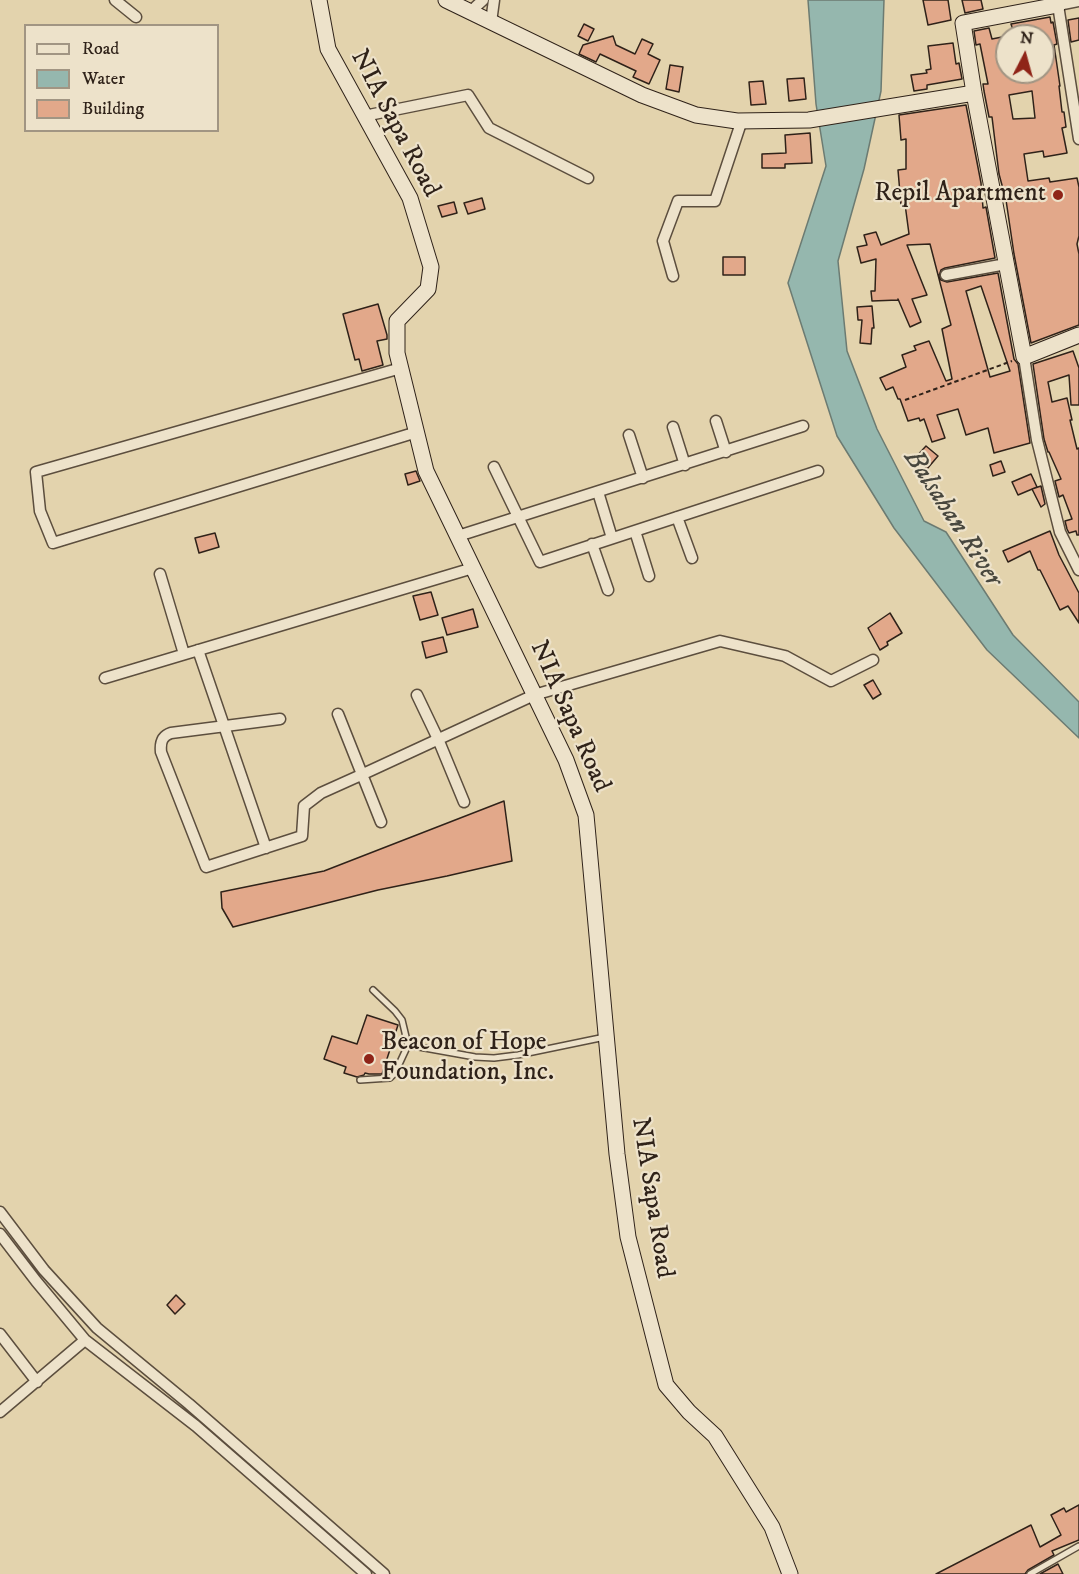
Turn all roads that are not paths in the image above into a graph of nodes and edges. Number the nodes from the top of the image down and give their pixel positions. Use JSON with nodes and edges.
{"nodes":[{"id":1,"x":115,"y":0,"type":"edge"},
{"id":2,"x":319,"y":0,"type":"edge"},
{"id":3,"x":446,"y":0,"type":"edge"},
{"id":4,"x":483,"y":0,"type":"edge"},
{"id":5,"x":494,"y":0,"type":"edge"},
{"id":6,"x":1079,"y":1,"type":"edge"},
{"id":7,"x":1058,"y":2,"type":"edge"},
{"id":8,"x":470,"y":12,"type":"junction"},
{"id":9,"x":136,"y":17,"type":"dead end"},
{"id":10,"x":491,"y":22,"type":"junction"},
{"id":11,"x":974,"y":93,"type":"junction"},
{"id":12,"x":364,"y":116,"type":"junction"},
{"id":13,"x":742,"y":120,"type":"junction"},
{"id":14,"x":1079,"y":139,"type":"edge"},
{"id":15,"x":588,"y":178,"type":"dead end"},
{"id":16,"x":1006,"y":264,"type":"junction"},
{"id":17,"x":946,"y":275,"type":"dead end"},
{"id":18,"x":673,"y":276,"type":"dead end"},
{"id":19,"x":1079,"y":335,"type":"edge"},
{"id":20,"x":1024,"y":357,"type":"junction"},
{"id":21,"x":401,"y":368,"type":"junction"},
{"id":22,"x":716,"y":421,"type":"dead end"},
{"id":23,"x":804,"y":426,"type":"dead end"},
{"id":24,"x":673,"y":427,"type":"dead end"},
{"id":25,"x":417,"y":432,"type":"junction"},
{"id":26,"x":629,"y":435,"type":"dead end"},
{"id":27,"x":726,"y":452,"type":"junction"},
{"id":28,"x":686,"y":465,"type":"junction"},
{"id":29,"x":494,"y":467,"type":"dead end"},
{"id":30,"x":818,"y":471,"type":"dead end"},
{"id":31,"x":643,"y":478,"type":"junction"},
{"id":32,"x":598,"y":492,"type":"junction"},
{"id":33,"x":519,"y":517,"type":"junction"},
{"id":34,"x":677,"y":517,"type":"junction"},
{"id":35,"x":635,"y":531,"type":"junction"},
{"id":36,"x":458,"y":536,"type":"junction"},
{"id":37,"x":612,"y":538,"type":"junction"},
{"id":38,"x":592,"y":544,"type":"junction"},
{"id":39,"x":692,"y":558,"type":"dead end"},
{"id":40,"x":473,"y":568,"type":"junction"},
{"id":41,"x":1079,"y":570,"type":"edge"},
{"id":42,"x":160,"y":574,"type":"dead end"},
{"id":43,"x":649,"y":576,"type":"dead end"},
{"id":44,"x":608,"y":590,"type":"dead end"},
{"id":45,"x":198,"y":650,"type":"junction"},
{"id":46,"x":184,"y":654,"type":"junction"},
{"id":47,"x":873,"y":660,"type":"dead end"},
{"id":48,"x":105,"y":678,"type":"dead end"},
{"id":49,"x":417,"y":695,"type":"dead end"},
{"id":50,"x":534,"y":695,"type":"junction"},
{"id":51,"x":338,"y":714,"type":"dead end"},
{"id":52,"x":280,"y":719,"type":"dead end"},
{"id":53,"x":225,"y":726,"type":"junction"},
{"id":54,"x":438,"y":739,"type":"junction"},
{"id":55,"x":362,"y":776,"type":"junction"},
{"id":56,"x":464,"y":802,"type":"dead end"},
{"id":57,"x":381,"y":822,"type":"dead end"},
{"id":58,"x":266,"y":848,"type":"junction"},
{"id":59,"x":373,"y":990,"type":"dead end"},
{"id":60,"x":606,"y":1037,"type":"junction"},
{"id":61,"x":408,"y":1045,"type":"junction"},
{"id":62,"x":360,"y":1080,"type":"dead end"},
{"id":63,"x":0,"y":1212,"type":"edge"},
{"id":64,"x":0,"y":1234,"type":"edge"},
{"id":65,"x":0,"y":1334,"type":"edge"},
{"id":66,"x":85,"y":1340,"type":"junction"},
{"id":67,"x":37,"y":1382,"type":"junction"},
{"id":68,"x":0,"y":1412,"type":"edge"},
{"id":69,"x":1079,"y":1546,"type":"edge"},
{"id":70,"x":366,"y":1574,"type":"edge"},
{"id":71,"x":384,"y":1574,"type":"edge"},
{"id":72,"x":790,"y":1574,"type":"edge"},
{"id":73,"x":1030,"y":1574,"type":"edge"}],
"edges":[{"from":1,"to":9,"type":"street"},
{"from":2,"to":12,"type":"street","name":"NIA Sapa Road"},
{"from":3,"to":8,"type":"street"},
{"from":4,"to":8,"type":"street"},
{"from":5,"to":10,"type":"street"},
{"from":6,"to":7,"type":"street"},
{"from":7,"to":11,"type":"street"},
{"from":7,"to":14,"type":"street"},
{"from":8,"to":10,"type":"street"},
{"from":10,"to":13,"type":"street"},
{"from":11,"to":13,"type":"street"},
{"from":11,"to":16,"type":"street"},
{"from":12,"to":15,"type":"street"},
{"from":12,"to":21,"type":"street","name":"NIA Sapa Road"},
{"from":13,"to":18,"type":"street"},
{"from":16,"to":17,"type":"street"},
{"from":16,"to":20,"type":"street"},
{"from":19,"to":20,"type":"street"},
{"from":20,"to":41,"type":"street"},
{"from":21,"to":25,"type":"street","name":"NIA Sapa Road"},
{"from":21,"to":25,"type":"street"},
{"from":22,"to":27,"type":"street"},
{"from":23,"to":27,"type":"street"},
{"from":24,"to":28,"type":"street"},
{"from":25,"to":36,"type":"street","name":"NIA Sapa Road"},
{"from":26,"to":31,"type":"street"},
{"from":27,"to":28,"type":"street"},
{"from":28,"to":31,"type":"street"},
{"from":29,"to":33,"type":"street"},
{"from":30,"to":34,"type":"street"},
{"from":31,"to":32,"type":"street"},
{"from":32,"to":33,"type":"street"},
{"from":32,"to":37,"type":"street"},
{"from":33,"to":36,"type":"street"},
{"from":33,"to":38,"type":"street"},
{"from":34,"to":35,"type":"street"},
{"from":34,"to":39,"type":"street"},
{"from":35,"to":37,"type":"street"},
{"from":35,"to":43,"type":"street"},
{"from":36,"to":40,"type":"street","name":"NIA Sapa Road"},
{"from":37,"to":38,"type":"street"},
{"from":38,"to":44,"type":"street"},
{"from":40,"to":45,"type":"street"},
{"from":40,"to":50,"type":"street","name":"NIA Sapa Road"},
{"from":42,"to":46,"type":"street"},
{"from":45,"to":46,"type":"street"},
{"from":45,"to":53,"type":"street"},
{"from":46,"to":48,"type":"street"},
{"from":47,"to":50,"type":"street"},
{"from":49,"to":54,"type":"street"},
{"from":50,"to":54,"type":"street"},
{"from":50,"to":60,"type":"street","name":"NIA Sapa Road"},
{"from":51,"to":55,"type":"street"},
{"from":52,"to":53,"type":"street"},
{"from":53,"to":58,"type":"street"},
{"from":53,"to":58,"type":"street"},
{"from":54,"to":55,"type":"street"},
{"from":54,"to":56,"type":"street"},
{"from":55,"to":57,"type":"street"},
{"from":55,"to":58,"type":"street"},
{"from":59,"to":61,"type":"lane"},
{"from":60,"to":61,"type":"lane"},
{"from":60,"to":72,"type":"street","name":"NIA Sapa Road"},
{"from":61,"to":62,"type":"lane"},
{"from":63,"to":71,"type":"street"},
{"from":64,"to":66,"type":"street"},
{"from":65,"to":67,"type":"street"},
{"from":66,"to":67,"type":"street"},
{"from":66,"to":70,"type":"street"},
{"from":67,"to":68,"type":"street"},
{"from":69,"to":73,"type":"lane"}]}
